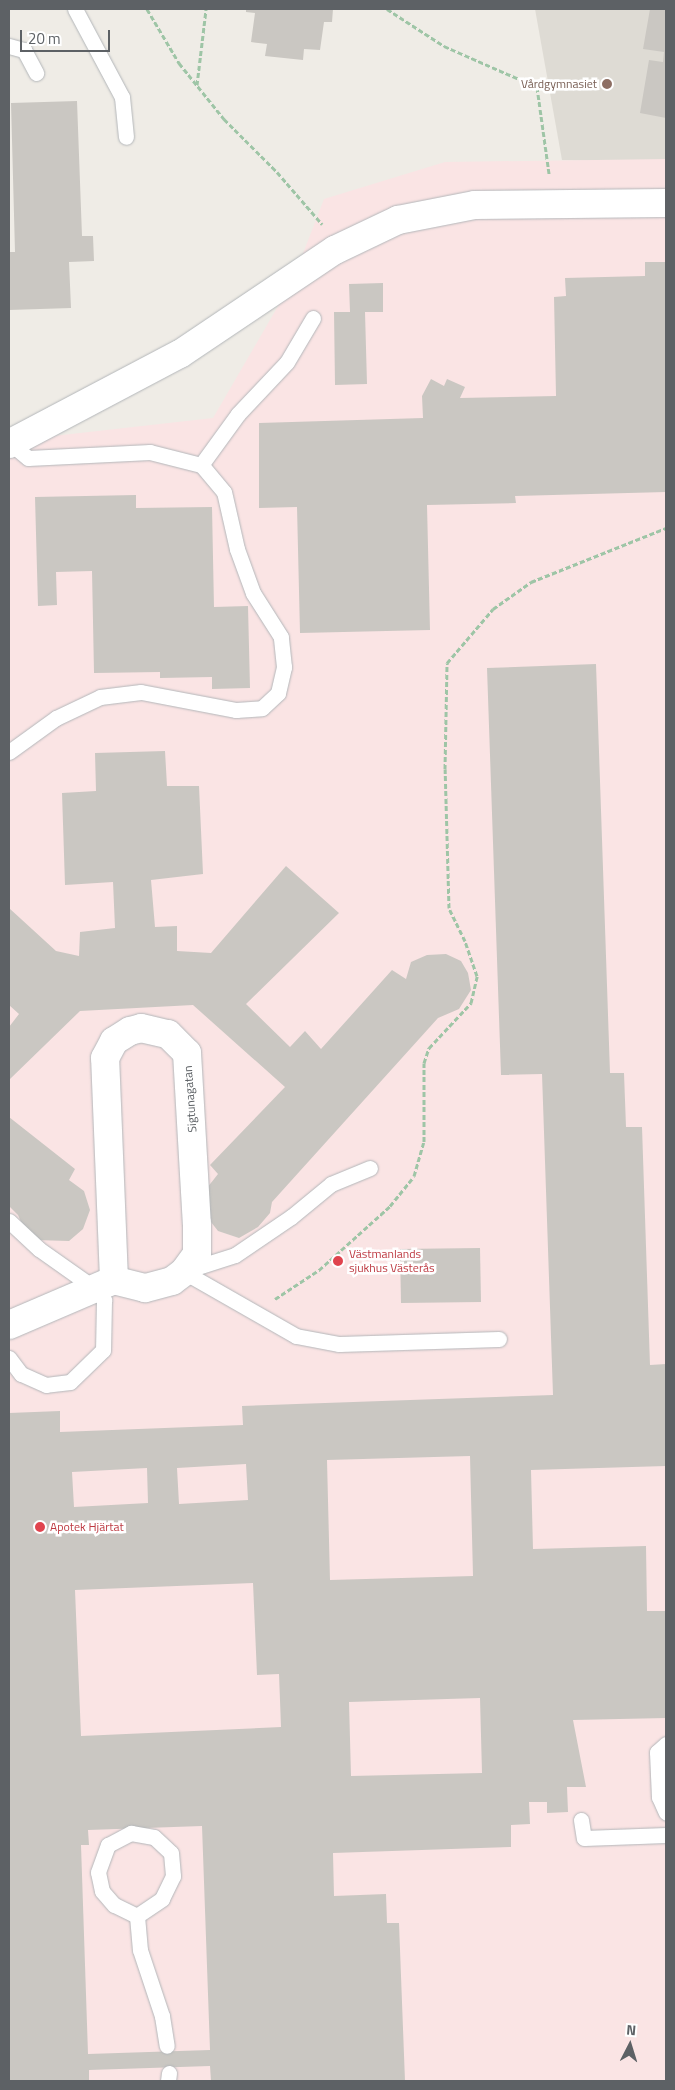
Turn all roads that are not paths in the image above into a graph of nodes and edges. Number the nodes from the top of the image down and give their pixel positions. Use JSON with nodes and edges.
{"nodes":[{"id":1,"x":75,"y":9,"type":"edge"},
{"id":2,"x":9,"y":46,"type":"edge"},
{"id":3,"x":36,"y":73,"type":"dead end"},
{"id":4,"x":126,"y":137,"type":"dead end"},
{"id":5,"x":666,"y":203,"type":"edge"},
{"id":6,"x":313,"y":318,"type":"dead end"},
{"id":7,"x":9,"y":444,"type":"edge"},
{"id":8,"x":201,"y":465,"type":"junction"},
{"id":9,"x":9,"y":752,"type":"edge"},
{"id":10,"x":370,"y":1168,"type":"dead end"},
{"id":11,"x":9,"y":1221,"type":"edge"},
{"id":12,"x":184,"y":1272,"type":"junction"},
{"id":13,"x":104,"y":1284,"type":"junction"},
{"id":14,"x":9,"y":1326,"type":"edge"},
{"id":15,"x":498,"y":1339,"type":"dead end"},
{"id":16,"x":9,"y":1358,"type":"edge"},
{"id":17,"x":666,"y":1744,"type":"edge"},
{"id":18,"x":666,"y":1813,"type":"edge"},
{"id":19,"x":581,"y":1820,"type":"dead end"},
{"id":20,"x":666,"y":1835,"type":"edge"},
{"id":21,"x":137,"y":1916,"type":"junction"},
{"id":22,"x":167,"y":2046,"type":"dead end"}],
"edges":[{"from":1,"to":4,"type":"lane"},
{"from":2,"to":3,"type":"lane"},
{"from":5,"to":7,"type":"street"},
{"from":6,"to":8,"type":"lane"},
{"from":7,"to":8,"type":"lane"},
{"from":8,"to":9,"type":"lane"},
{"from":10,"to":12,"type":"lane"},
{"from":11,"to":13,"type":"lane"},
{"from":12,"to":13,"type":"street"},
{"from":12,"to":13,"type":"street","name":"Sigtunagatan"},
{"from":12,"to":15,"type":"lane"},
{"from":13,"to":14,"type":"street"},
{"from":13,"to":16,"type":"lane"},
{"from":17,"to":18,"type":"lane"},
{"from":19,"to":20,"type":"lane"},
{"from":21,"to":21,"type":"lane"},
{"from":21,"to":22,"type":"lane"}]}
